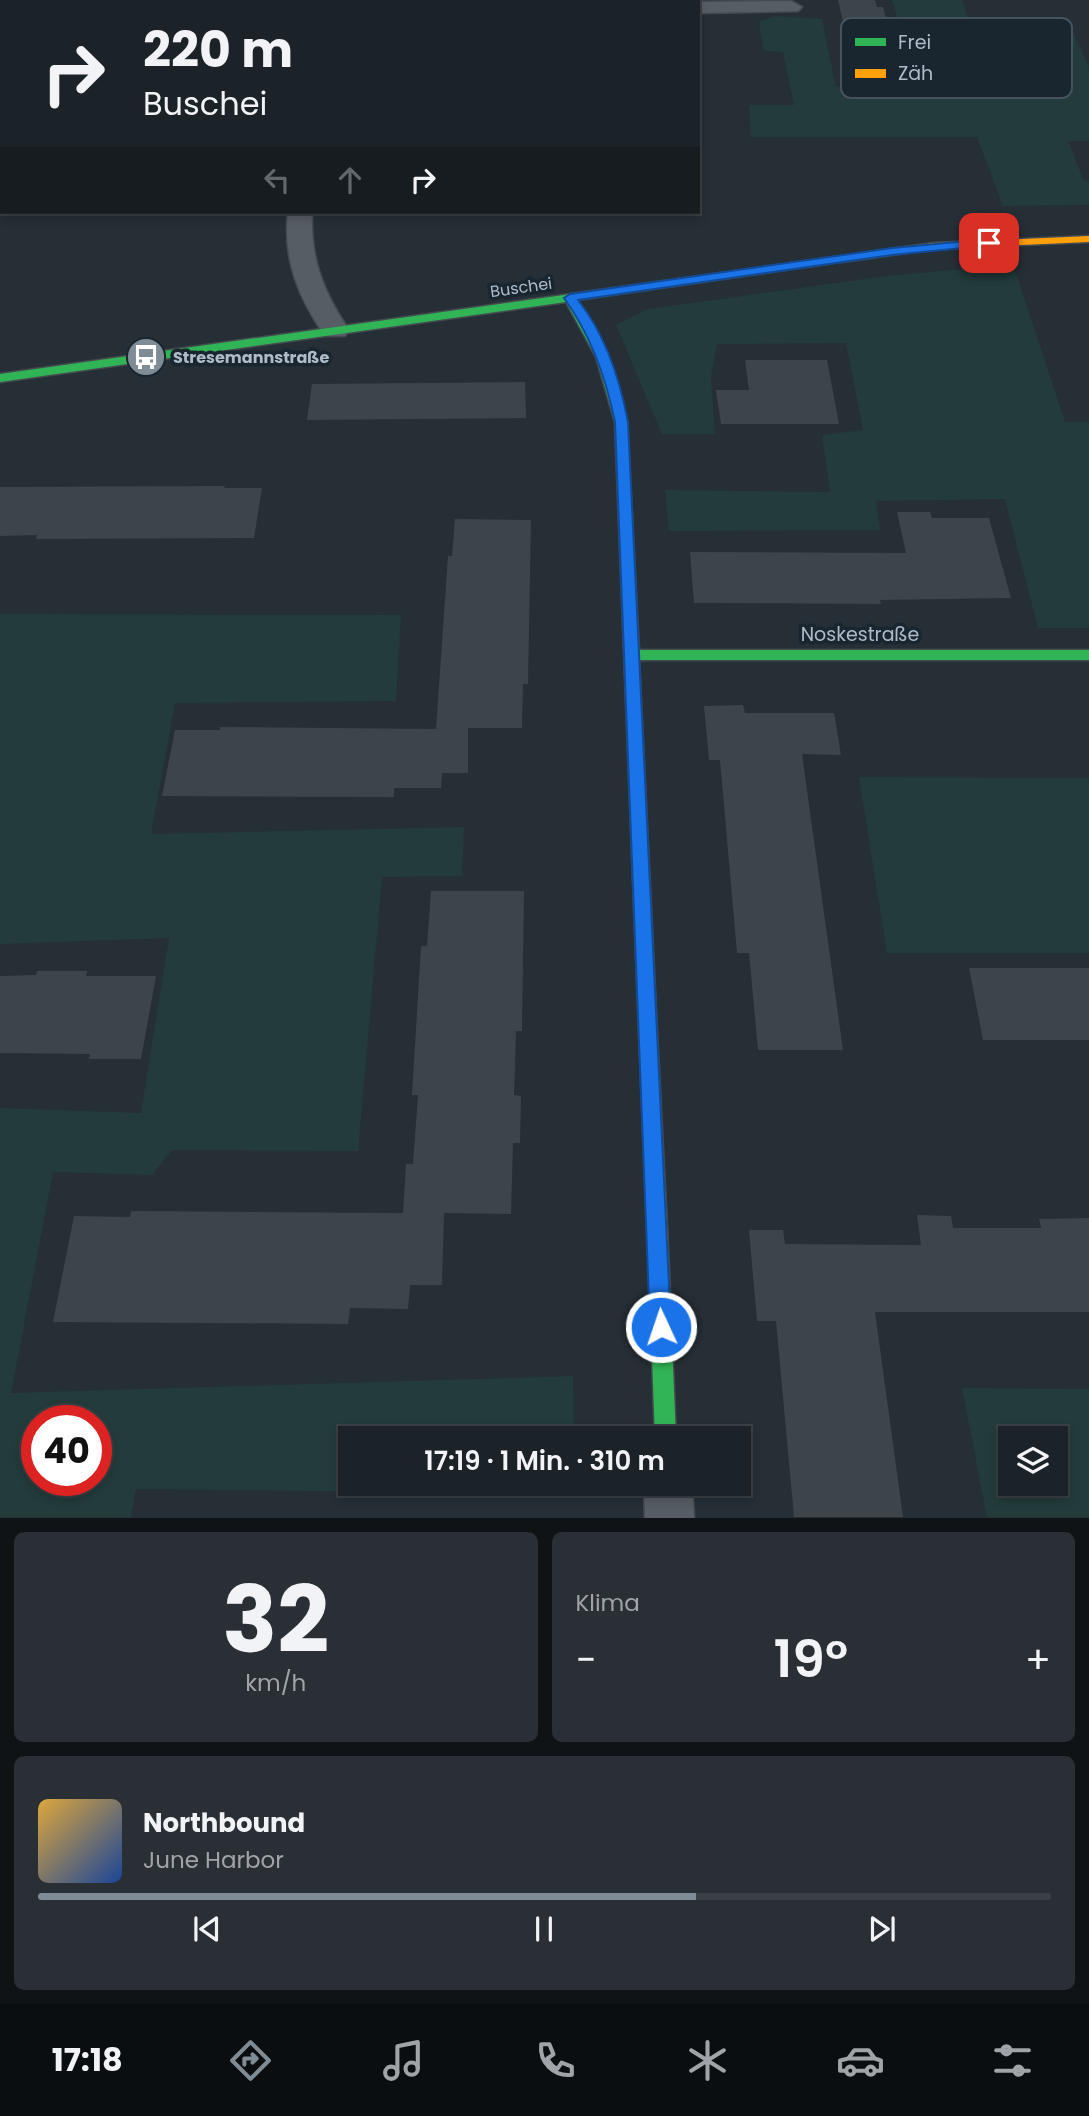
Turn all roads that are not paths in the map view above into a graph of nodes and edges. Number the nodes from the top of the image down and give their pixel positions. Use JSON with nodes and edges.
{"nodes":[{"id":1,"x":700,"y":7,"type":"edge"},
{"id":2,"x":791,"y":7,"type":"dead end"},
{"id":3,"x":300,"y":214,"type":"edge"},
{"id":4,"x":1089,"y":239,"type":"edge"},
{"id":5,"x":570,"y":298,"type":"junction"},
{"id":6,"x":335,"y":330,"type":"junction"},
{"id":7,"x":0,"y":378,"type":"edge"},
{"id":8,"x":631,"y":655,"type":"junction"},
{"id":9,"x":1089,"y":655,"type":"edge"},
{"id":10,"x":665,"y":1426,"type":"edge"},
{"id":11,"x":669,"y":1496,"type":"edge"},
{"id":12,"x":670,"y":1517,"type":"edge"}],
"edges":[{"from":1,"to":2,"type":"street"},
{"from":3,"to":6,"type":"street"},
{"from":4,"to":5,"type":"street","name":"Buschei"},
{"from":5,"to":6,"type":"street","name":"Buschei"},
{"from":5,"to":8,"type":"street"},
{"from":6,"to":7,"type":"street","name":"Buschei"},
{"from":8,"to":9,"type":"street","name":"Noskestraße"},
{"from":8,"to":10,"type":"street"},
{"from":11,"to":12,"type":"street"}]}
